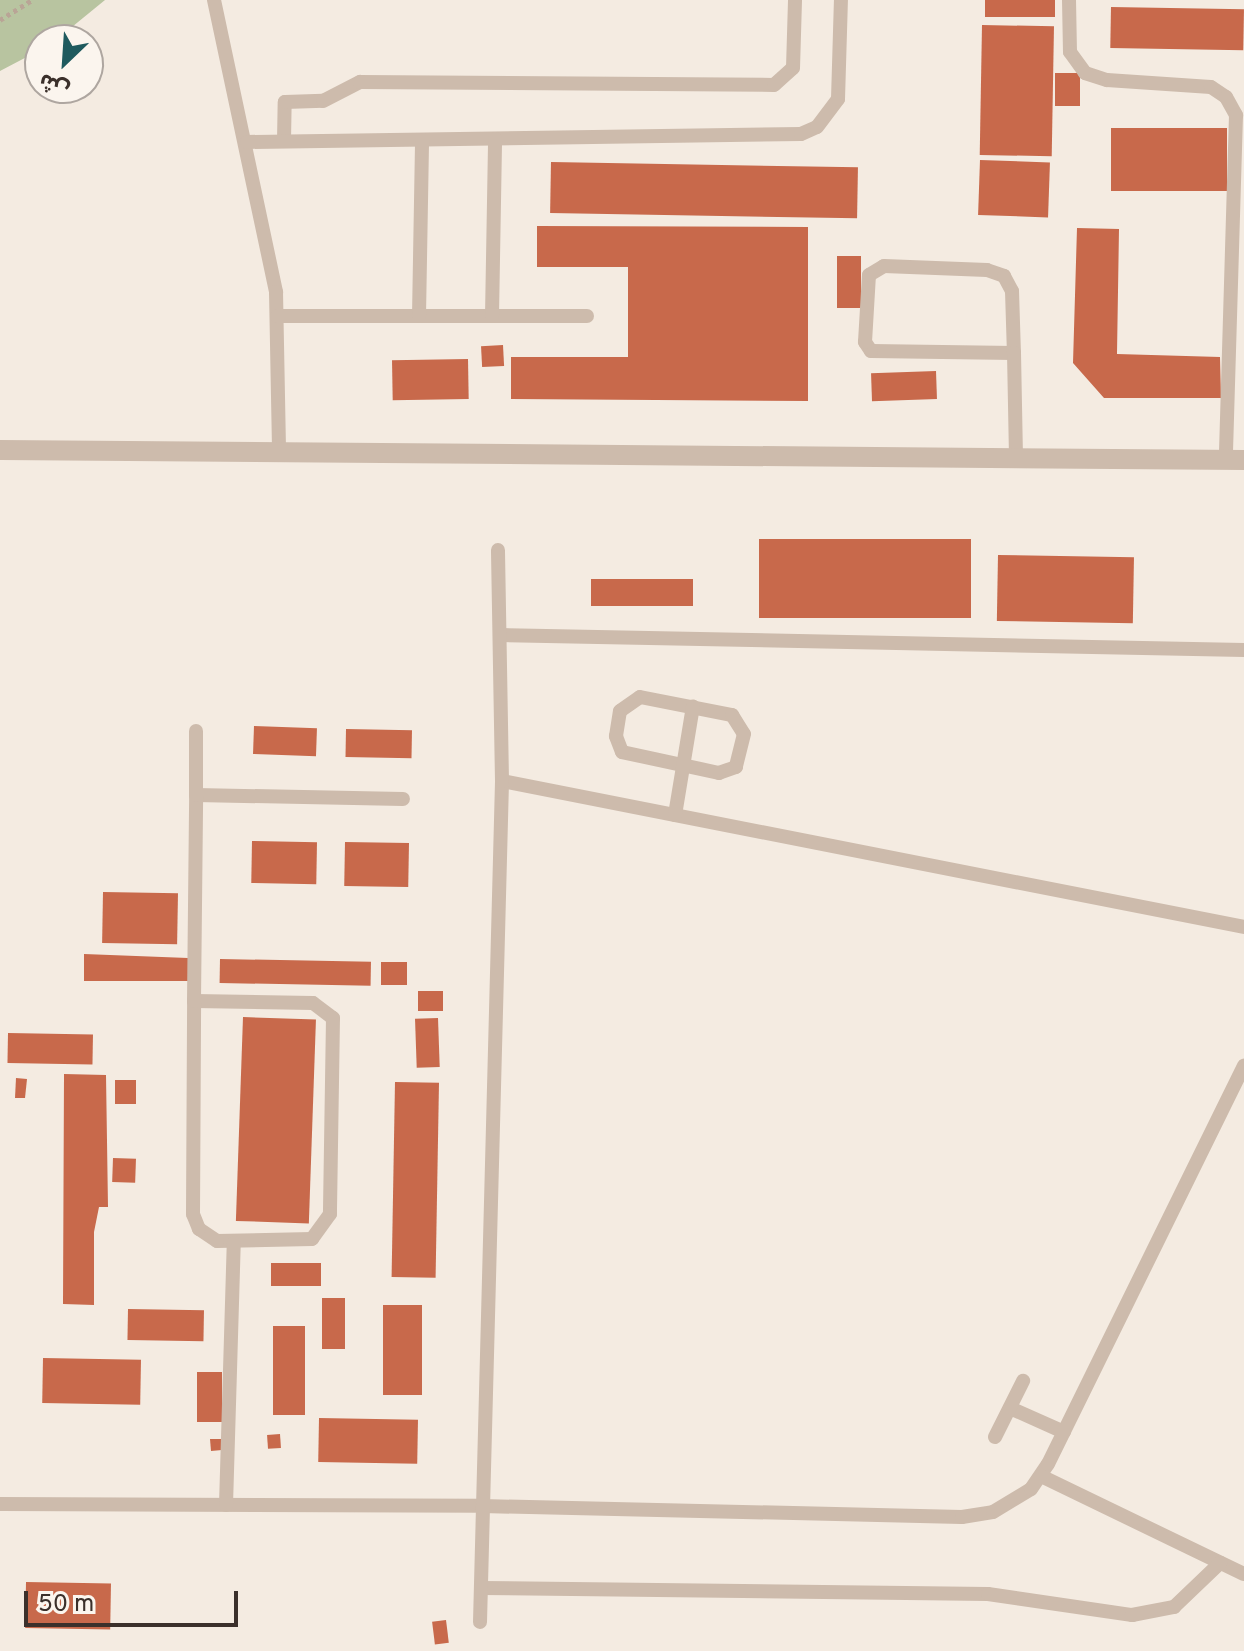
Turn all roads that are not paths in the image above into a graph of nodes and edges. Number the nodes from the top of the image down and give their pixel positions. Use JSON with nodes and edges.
{"nodes":[{"id":1,"x":214,"y":0,"type":"edge"},
{"id":2,"x":795,"y":0,"type":"edge"},
{"id":3,"x":841,"y":0,"type":"edge"},
{"id":4,"x":1069,"y":0,"type":"edge"},
{"id":5,"x":495,"y":139,"type":"junction"},
{"id":6,"x":422,"y":140,"type":"junction"},
{"id":7,"x":284,"y":141,"type":"junction"},
{"id":8,"x":247,"y":142,"type":"junction"},
{"id":9,"x":1237,"y":311,"type":"edge"},
{"id":10,"x":277,"y":316,"type":"junction"},
{"id":11,"x":419,"y":316,"type":"junction"},
{"id":12,"x":492,"y":316,"type":"junction"},
{"id":13,"x":587,"y":316,"type":"dead end"},
{"id":14,"x":1014,"y":353,"type":"junction"},
{"id":15,"x":0,"y":450,"type":"edge"},
{"id":16,"x":279,"y":452,"type":"junction"},
{"id":17,"x":1016,"y":459,"type":"junction"},
{"id":18,"x":1235,"y":460,"type":"edge"},
{"id":19,"x":498,"y":550,"type":"dead end"},
{"id":20,"x":501,"y":635,"type":"junction"},
{"id":21,"x":1244,"y":650,"type":"edge"},
{"id":22,"x":693,"y":706,"type":"junction"},
{"id":23,"x":196,"y":731,"type":"dead end"},
{"id":24,"x":683,"y":766,"type":"junction"},
{"id":25,"x":502,"y":781,"type":"junction"},
{"id":26,"x":196,"y":795,"type":"junction"},
{"id":27,"x":403,"y":799,"type":"dead end"},
{"id":28,"x":675,"y":815,"type":"junction"},
{"id":29,"x":1244,"y":927,"type":"edge"},
{"id":30,"x":194,"y":1001,"type":"junction"},
{"id":31,"x":1244,"y":1066,"type":"edge"},
{"id":32,"x":234,"y":1243,"type":"junction"},
{"id":33,"x":1023,"y":1381,"type":"dead end"},
{"id":34,"x":1010,"y":1408,"type":"junction"},
{"id":35,"x":1064,"y":1432,"type":"junction"},
{"id":36,"x":995,"y":1437,"type":"dead end"},
{"id":37,"x":1041,"y":1476,"type":"junction"},
{"id":38,"x":0,"y":1504,"type":"edge"},
{"id":39,"x":226,"y":1505,"type":"junction"},
{"id":40,"x":482,"y":1506,"type":"junction"},
{"id":41,"x":1220,"y":1563,"type":"junction"},
{"id":42,"x":1244,"y":1574,"type":"edge"},
{"id":43,"x":481,"y":1588,"type":"junction"},
{"id":44,"x":480,"y":1622,"type":"dead end"}],
"edges":[{"from":1,"to":8,"type":"lane"},
{"from":2,"to":7,"type":"lane"},
{"from":3,"to":5,"type":"lane"},
{"from":4,"to":9,"type":"lane"},
{"from":5,"to":6,"type":"lane"},
{"from":5,"to":12,"type":"lane"},
{"from":6,"to":7,"type":"lane"},
{"from":6,"to":11,"type":"lane"},
{"from":7,"to":8,"type":"lane"},
{"from":8,"to":10,"type":"lane"},
{"from":9,"to":18,"type":"lane"},
{"from":10,"to":11,"type":"lane"},
{"from":10,"to":16,"type":"lane"},
{"from":11,"to":12,"type":"lane"},
{"from":12,"to":13,"type":"lane"},
{"from":14,"to":14,"type":"lane"},
{"from":14,"to":17,"type":"lane"},
{"from":15,"to":16,"type":"street"},
{"from":16,"to":17,"type":"street"},
{"from":17,"to":18,"type":"street"},
{"from":19,"to":20,"type":"lane"},
{"from":20,"to":21,"type":"lane"},
{"from":20,"to":25,"type":"lane"},
{"from":22,"to":24,"type":"lane"},
{"from":22,"to":24,"type":"lane"},
{"from":22,"to":24,"type":"lane"},
{"from":23,"to":26,"type":"lane"},
{"from":24,"to":28,"type":"lane"},
{"from":25,"to":28,"type":"lane"},
{"from":25,"to":40,"type":"lane"},
{"from":26,"to":27,"type":"lane"},
{"from":26,"to":30,"type":"lane"},
{"from":28,"to":29,"type":"lane"},
{"from":30,"to":32,"type":"lane"},
{"from":30,"to":32,"type":"lane"},
{"from":31,"to":35,"type":"lane"},
{"from":32,"to":39,"type":"lane"},
{"from":33,"to":34,"type":"lane"},
{"from":34,"to":35,"type":"lane"},
{"from":34,"to":36,"type":"lane"},
{"from":35,"to":37,"type":"lane"},
{"from":37,"to":40,"type":"lane"},
{"from":37,"to":41,"type":"lane"},
{"from":38,"to":39,"type":"lane"},
{"from":39,"to":40,"type":"lane"},
{"from":40,"to":43,"type":"lane"},
{"from":41,"to":42,"type":"lane"},
{"from":41,"to":43,"type":"lane"},
{"from":43,"to":44,"type":"lane"}]}
